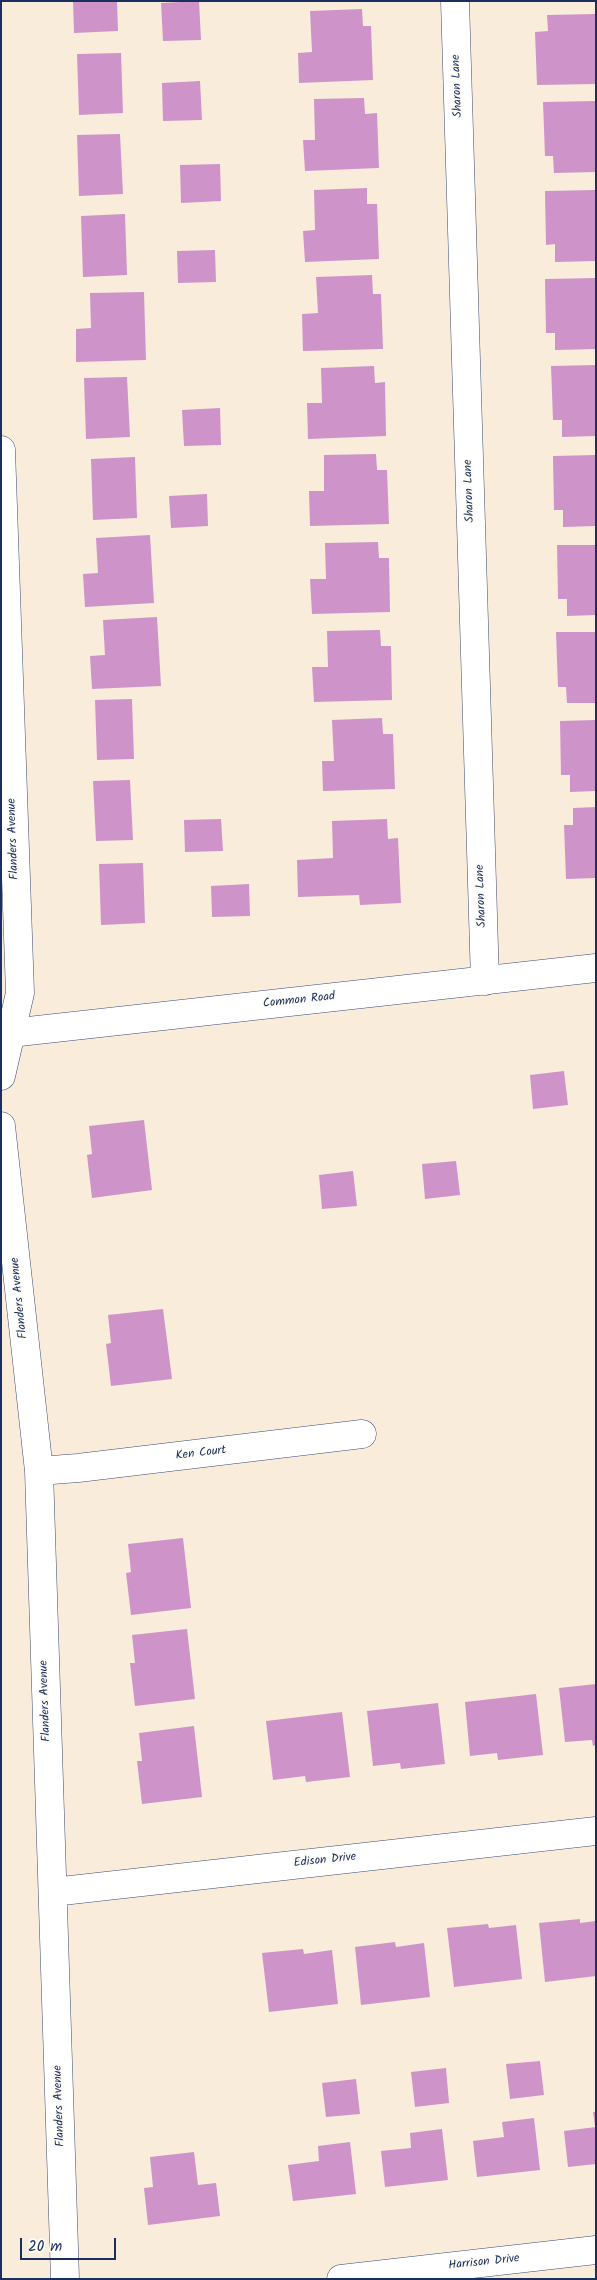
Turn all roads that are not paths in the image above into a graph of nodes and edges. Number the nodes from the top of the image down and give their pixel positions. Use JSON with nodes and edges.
{"nodes":[{"id":1,"x":455,"y":1,"type":"edge"},
{"id":2,"x":1,"y":450,"type":"edge"},
{"id":3,"x":596,"y":968,"type":"edge"},
{"id":4,"x":485,"y":980,"type":"junction"},
{"id":5,"x":6,"y":1034,"type":"edge"},
{"id":6,"x":1,"y":1076,"type":"edge"},
{"id":7,"x":1,"y":1126,"type":"edge"},
{"id":8,"x":362,"y":1434,"type":"dead end"},
{"id":9,"x":39,"y":1471,"type":"junction"},
{"id":10,"x":596,"y":1831,"type":"edge"},
{"id":11,"x":53,"y":1892,"type":"junction"},
{"id":12,"x":596,"y":2250,"type":"edge"},
{"id":13,"x":65,"y":2279,"type":"edge"},
{"id":14,"x":342,"y":2279,"type":"edge"}],
"edges":[{"from":1,"to":4,"type":"street","name":"Sharon Lane"},
{"from":2,"to":5,"type":"street","name":"Flanders Avenue"},
{"from":3,"to":4,"type":"street","name":"Common Road"},
{"from":4,"to":5,"type":"street","name":"Common Road"},
{"from":5,"to":6,"type":"street","name":"Flanders Avenue"},
{"from":7,"to":9,"type":"street","name":"Flanders Avenue"},
{"from":8,"to":9,"type":"street","name":"Ken Court"},
{"from":9,"to":11,"type":"street","name":"Flanders Avenue"},
{"from":10,"to":11,"type":"street","name":"Edison Drive"},
{"from":11,"to":13,"type":"street","name":"Flanders Avenue"},
{"from":12,"to":14,"type":"street","name":"Harrison Drive"}]}
